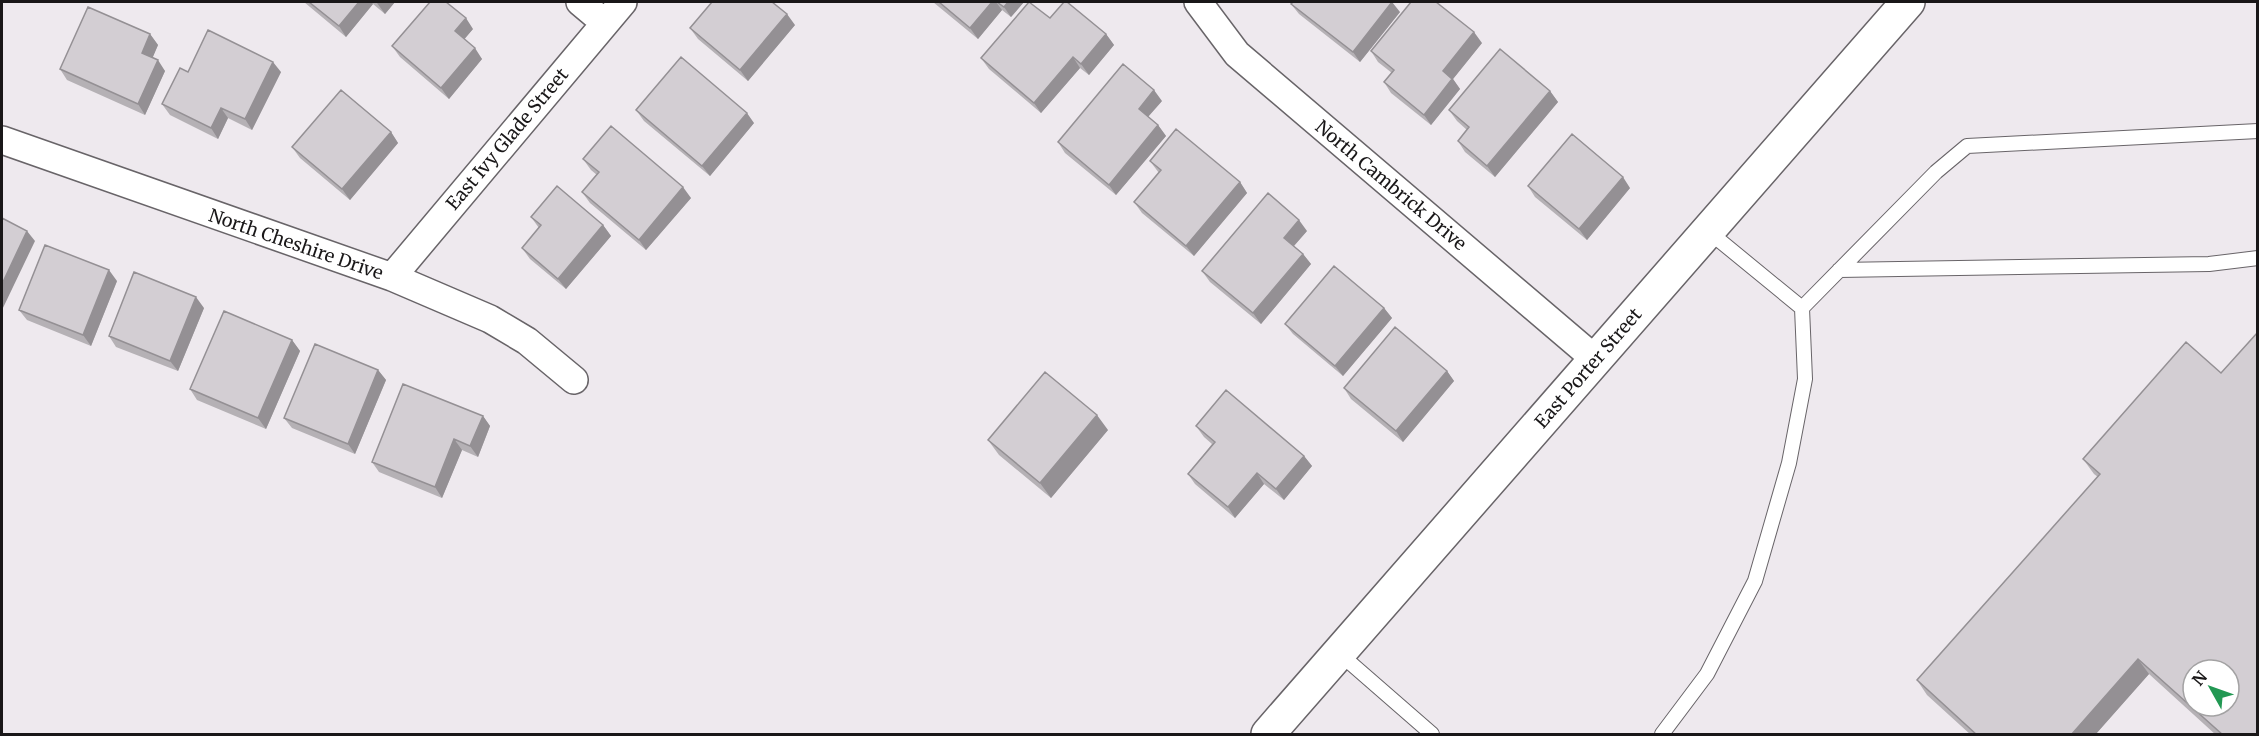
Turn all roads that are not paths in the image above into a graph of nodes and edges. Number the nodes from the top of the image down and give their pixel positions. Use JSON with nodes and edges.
{"nodes":[{"id":1,"x":580,"y":2,"type":"edge"},
{"id":2,"x":623,"y":2,"type":"edge"},
{"id":3,"x":1198,"y":2,"type":"edge"},
{"id":4,"x":1908,"y":2,"type":"edge"},
{"id":5,"x":605,"y":23,"type":"junction"},
{"id":6,"x":2258,"y":131,"type":"edge"},
{"id":7,"x":2,"y":140,"type":"edge"},
{"id":8,"x":1708,"y":231,"type":"junction"},
{"id":9,"x":2258,"y":258,"type":"edge"},
{"id":10,"x":1839,"y":270,"type":"junction"},
{"id":11,"x":392,"y":277,"type":"junction"},
{"id":12,"x":1802,"y":308,"type":"junction"},
{"id":13,"x":1595,"y":359,"type":"junction"},
{"id":14,"x":574,"y":380,"type":"dead end"},
{"id":15,"x":1339,"y":653,"type":"junction"},
{"id":16,"x":1268,"y":735,"type":"edge"},
{"id":17,"x":1432,"y":735,"type":"edge"},
{"id":18,"x":1662,"y":735,"type":"edge"}],
"edges":[{"from":1,"to":5,"type":"street"},
{"from":2,"to":5,"type":"street","name":"East Ivy Glade Street"},
{"from":3,"to":13,"type":"street","name":"North Cambrick Drive"},
{"from":4,"to":8,"type":"street","name":"East Porter Street"},
{"from":5,"to":11,"type":"street","name":"East Ivy Glade Street"},
{"from":6,"to":10,"type":"lane"},
{"from":7,"to":11,"type":"street","name":"North Cheshire Drive"},
{"from":8,"to":12,"type":"lane"},
{"from":8,"to":13,"type":"street","name":"East Porter Street"},
{"from":9,"to":10,"type":"lane"},
{"from":10,"to":12,"type":"lane"},
{"from":11,"to":14,"type":"street","name":"North Cheshire Drive"},
{"from":12,"to":18,"type":"lane"},
{"from":13,"to":15,"type":"street","name":"East Porter Street"},
{"from":15,"to":16,"type":"street","name":"East Porter Street"},
{"from":15,"to":17,"type":"lane"}]}
